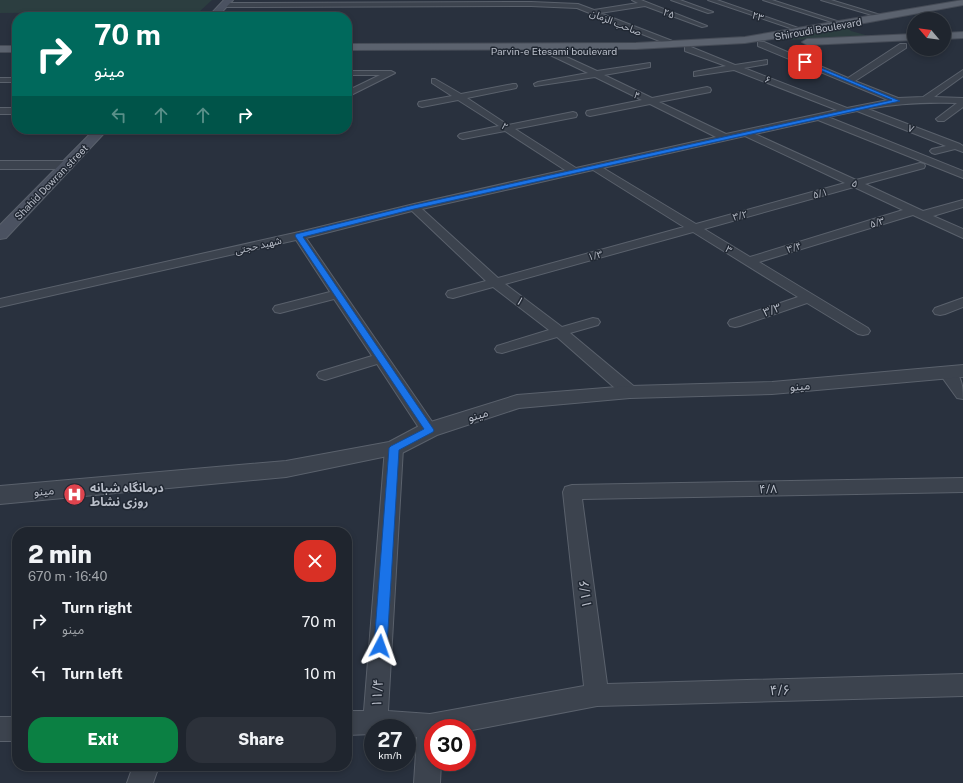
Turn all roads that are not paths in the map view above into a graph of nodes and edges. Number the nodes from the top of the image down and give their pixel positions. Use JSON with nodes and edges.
{"nodes":[{"id":1,"x":635,"y":0,"type":"edge"},
{"id":2,"x":674,"y":0,"type":"edge"},
{"id":3,"x":711,"y":0,"type":"edge"},
{"id":4,"x":766,"y":0,"type":"edge"},
{"id":5,"x":824,"y":0,"type":"edge"},
{"id":6,"x":533,"y":2,"type":"edge"},
{"id":7,"x":963,"y":2,"type":"edge"},
{"id":8,"x":226,"y":3,"type":"edge"},
{"id":9,"x":592,"y":4,"type":"dead end"},
{"id":10,"x":646,"y":4,"type":"junction"},
{"id":11,"x":857,"y":4,"type":"dead end"},
{"id":12,"x":578,"y":6,"type":"junction"},
{"id":13,"x":217,"y":12,"type":"edge"},
{"id":14,"x":592,"y":12,"type":"junction"},
{"id":15,"x":710,"y":12,"type":"dead end"},
{"id":16,"x":899,"y":14,"type":"junction"},
{"id":17,"x":884,"y":17,"type":"junction"},
{"id":18,"x":865,"y":21,"type":"junction"},
{"id":19,"x":843,"y":24,"type":"junction"},
{"id":20,"x":704,"y":26,"type":"dead end"},
{"id":21,"x":804,"y":32,"type":"junction"},
{"id":22,"x":963,"y":35,"type":"edge"},
{"id":23,"x":907,"y":36,"type":"edge"},
{"id":24,"x":951,"y":36,"type":"edge"},
{"id":25,"x":907,"y":37,"type":"edge"},
{"id":26,"x":0,"y":43,"type":"edge"},
{"id":27,"x":12,"y":43,"type":"edge"},
{"id":28,"x":672,"y":44,"type":"junction"},
{"id":29,"x":761,"y":44,"type":"junction"},
{"id":30,"x":352,"y":46,"type":"edge"},
{"id":31,"x":903,"y":46,"type":"dead end"},
{"id":32,"x":0,"y":49,"type":"edge"},
{"id":33,"x":12,"y":49,"type":"edge"},
{"id":34,"x":490,"y":49,"type":"junction"},
{"id":35,"x":688,"y":49,"type":"junction"},
{"id":36,"x":352,"y":52,"type":"edge"},
{"id":37,"x":549,"y":52,"type":"junction"},
{"id":38,"x":764,"y":62,"type":"dead end"},
{"id":39,"x":647,"y":65,"type":"dead end"},
{"id":40,"x":736,"y":67,"type":"junction"},
{"id":41,"x":963,"y":72,"type":"edge"},
{"id":42,"x":352,"y":73,"type":"edge"},
{"id":43,"x":594,"y":74,"type":"junction"},
{"id":44,"x":697,"y":74,"type":"dead end"},
{"id":45,"x":0,"y":80,"type":"edge"},
{"id":46,"x":12,"y":80,"type":"edge"},
{"id":47,"x":435,"y":81,"type":"dead end"},
{"id":48,"x":849,"y":81,"type":"junction"},
{"id":49,"x":538,"y":84,"type":"dead end"},
{"id":50,"x":514,"y":86,"type":"dead end"},
{"id":51,"x":707,"y":90,"type":"dead end"},
{"id":52,"x":352,"y":92,"type":"edge"},
{"id":53,"x":460,"y":97,"type":"junction"},
{"id":54,"x":925,"y":99,"type":"junction"},
{"id":55,"x":650,"y":101,"type":"junction"},
{"id":56,"x":897,"y":101,"type":"junction"},
{"id":57,"x":963,"y":102,"type":"edge"},
{"id":58,"x":422,"y":104,"type":"dead end"},
{"id":59,"x":853,"y":109,"type":"junction"},
{"id":60,"x":0,"y":111,"type":"edge"},
{"id":61,"x":12,"y":111,"type":"edge"},
{"id":62,"x":590,"y":113,"type":"dead end"},
{"id":63,"x":573,"y":115,"type":"dead end"},
{"id":64,"x":819,"y":117,"type":"junction"},
{"id":65,"x":941,"y":119,"type":"dead end"},
{"id":66,"x":924,"y":125,"type":"dead end"},
{"id":67,"x":508,"y":128,"type":"junction"},
{"id":68,"x":909,"y":128,"type":"junction"},
{"id":69,"x":746,"y":133,"type":"junction"},
{"id":70,"x":97,"y":134,"type":"edge"},
{"id":71,"x":463,"y":136,"type":"dead end"},
{"id":72,"x":726,"y":138,"type":"junction"},
{"id":73,"x":960,"y":147,"type":"edge"},
{"id":74,"x":935,"y":151,"type":"dead end"},
{"id":75,"x":0,"y":165,"type":"edge"},
{"id":76,"x":67,"y":165,"type":"junction"},
{"id":77,"x":920,"y":166,"type":"dead end"},
{"id":78,"x":596,"y":168,"type":"junction"},
{"id":79,"x":574,"y":172,"type":"junction"},
{"id":80,"x":963,"y":176,"type":"edge"},
{"id":81,"x":855,"y":184,"type":"junction"},
{"id":82,"x":786,"y":203,"type":"joint"},
{"id":83,"x":963,"y":203,"type":"edge"},
{"id":84,"x":414,"y":207,"type":"junction"},
{"id":85,"x":918,"y":213,"type":"junction"},
{"id":86,"x":694,"y":228,"type":"junction"},
{"id":87,"x":3,"y":229,"type":"edge"},
{"id":88,"x":840,"y":233,"type":"joint"},
{"id":89,"x":963,"y":234,"type":"edge"},
{"id":90,"x":299,"y":236,"type":"junction"},
{"id":91,"x":748,"y":261,"type":"junction"},
{"id":92,"x":496,"y":282,"type":"junction"},
{"id":93,"x":338,"y":294,"type":"junction"},
{"id":94,"x":453,"y":294,"type":"dead end"},
{"id":95,"x":808,"y":298,"type":"junction"},
{"id":96,"x":963,"y":302,"type":"edge"},
{"id":97,"x":0,"y":303,"type":"edge"},
{"id":98,"x":280,"y":309,"type":"dead end"},
{"id":99,"x":940,"y":311,"type":"dead end"},
{"id":100,"x":593,"y":322,"type":"dead end"},
{"id":101,"x":735,"y":322,"type":"dead end"},
{"id":102,"x":863,"y":331,"type":"dead end"},
{"id":103,"x":560,"y":332,"type":"junction"},
{"id":104,"x":502,"y":349,"type":"dead end"},
{"id":105,"x":382,"y":358,"type":"junction"},
{"id":106,"x":955,"y":372,"type":"edge"},
{"id":107,"x":325,"y":375,"type":"dead end"},
{"id":108,"x":630,"y":392,"type":"junction"},
{"id":109,"x":963,"y":394,"type":"edge"},
{"id":110,"x":429,"y":430,"type":"junction"},
{"id":111,"x":394,"y":448,"type":"junction"},
{"id":112,"x":963,"y":485,"type":"edge"},
{"id":113,"x":572,"y":492,"type":"joint"},
{"id":114,"x":0,"y":495,"type":"edge"},
{"id":115,"x":963,"y":685,"type":"edge"},
{"id":116,"x":597,"y":695,"type":"junction"},
{"id":117,"x":375,"y":719,"type":"edge"},
{"id":118,"x":468,"y":719,"type":"edge"},
{"id":119,"x":364,"y":722,"type":"edge"},
{"id":120,"x":352,"y":723,"type":"edge"},
{"id":121,"x":0,"y":729,"type":"edge"},
{"id":122,"x":12,"y":729,"type":"edge"},
{"id":123,"x":144,"y":771,"type":"edge"},
{"id":124,"x":428,"y":771,"type":"edge"},
{"id":125,"x":140,"y":783,"type":"edge"},
{"id":126,"x":427,"y":783,"type":"edge"}],
"edges":[{"from":1,"to":10,"type":"street","name":"۲۵"},
{"from":2,"to":15,"type":"street"},
{"from":3,"to":21,"type":"street","name":"۲۳"},
{"from":4,"to":19,"type":"street"},
{"from":5,"to":17,"type":"street"},
{"from":6,"to":8,"type":"street","name":"صاحب الزمان"},
{"from":6,"to":12,"type":"street","name":"صاحب الزمان"},
{"from":7,"to":16,"type":"main road","name":"Shiroudi Boulevard"},
{"from":8,"to":13,"type":"main road"},
{"from":9,"to":12,"type":"street"},
{"from":10,"to":14,"type":"street"},
{"from":10,"to":20,"type":"street","name":"۲۵"},
{"from":11,"to":16,"type":"street"},
{"from":12,"to":14,"type":"street","name":"صاحب الزمان"},
{"from":14,"to":28,"type":"street","name":"صاحب الزمان"},
{"from":16,"to":17,"type":"main road","name":"Shiroudi Boulevard"},
{"from":17,"to":18,"type":"main road","name":"Shiroudi Boulevard"},
{"from":18,"to":19,"type":"main road","name":"Shiroudi Boulevard"},
{"from":18,"to":23,"type":"main road"},
{"from":19,"to":21,"type":"main road","name":"Shiroudi Boulevard"},
{"from":21,"to":28,"type":"main road","name":"Shiroudi Boulevard"},
{"from":22,"to":24,"type":"main road"},
{"from":25,"to":29,"type":"main road","name":"Shiroudi Boulevard"},
{"from":26,"to":27,"type":"main road"},
{"from":28,"to":34,"type":"main road","name":"Parvin-e Etesami boulevard"},
{"from":29,"to":35,"type":"main road","name":"Parvin-e Etesami boulevard"},
{"from":29,"to":48,"type":"street"},
{"from":30,"to":34,"type":"main road","name":"Parvin-e Etesami boulevard"},
{"from":31,"to":48,"type":"street"},
{"from":32,"to":33,"type":"main road"},
{"from":34,"to":36,"type":"main road","name":"Parvin-e Etesami boulevard"},
{"from":34,"to":37,"type":"main road","name":"Parvin-e Etesami boulevard"},
{"from":35,"to":37,"type":"main road","name":"Parvin-e Etesami boulevard"},
{"from":35,"to":40,"type":"street","name":"۶"},
{"from":37,"to":43,"type":"street","name":"۴"},
{"from":38,"to":40,"type":"street"},
{"from":39,"to":43,"type":"street"},
{"from":40,"to":44,"type":"street"},
{"from":40,"to":59,"type":"street","name":"۶"},
{"from":41,"to":54,"type":"street"},
{"from":42,"to":52,"type":"street"},
{"from":43,"to":49,"type":"street"},
{"from":43,"to":55,"type":"street","name":"۴"},
{"from":45,"to":46,"type":"street"},
{"from":47,"to":53,"type":"street","name":"۲"},
{"from":48,"to":56,"type":"street"},
{"from":50,"to":53,"type":"street"},
{"from":51,"to":55,"type":"street"},
{"from":53,"to":58,"type":"street"},
{"from":53,"to":67,"type":"street","name":"۲"},
{"from":54,"to":56,"type":"street","name":"شهید حجتی"},
{"from":54,"to":57,"type":"street","name":"شهید حجتی"},
{"from":55,"to":62,"type":"street"},
{"from":55,"to":72,"type":"street","name":"۴"},
{"from":56,"to":59,"type":"street","name":"شهید حجتی"},
{"from":57,"to":65,"type":"street"},
{"from":59,"to":64,"type":"street","name":"شهید حجتی"},
{"from":59,"to":68,"type":"street","name":"۷"},
{"from":60,"to":61,"type":"street"},
{"from":63,"to":67,"type":"street"},
{"from":64,"to":69,"type":"street","name":"شهید حجتی"},
{"from":64,"to":80,"type":"street"},
{"from":66,"to":68,"type":"street"},
{"from":67,"to":71,"type":"street"},
{"from":67,"to":79,"type":"street","name":"۲"},
{"from":68,"to":73,"type":"street","name":"۷"},
{"from":69,"to":72,"type":"street","name":"شهید حجتی"},
{"from":69,"to":81,"type":"street","name":"۵"},
{"from":70,"to":76,"type":"main road","name":"Shahid Dowran street"},
{"from":72,"to":78,"type":"street","name":"شهید حجتی"},
{"from":73,"to":74,"type":"street"},
{"from":75,"to":76,"type":"street"},
{"from":76,"to":87,"type":"main road","name":"Shahid Dowran street"},
{"from":77,"to":81,"type":"street","name":"۵/۱"},
{"from":78,"to":79,"type":"street","name":"شهید حجتی"},
{"from":78,"to":86,"type":"street","name":"۳"},
{"from":79,"to":84,"type":"street","name":"شهید حجتی"},
{"from":81,"to":82,"type":"street","name":"۵/۱"},
{"from":81,"to":85,"type":"street","name":"۵"},
{"from":82,"to":86,"type":"street","name":"۳/۲"},
{"from":83,"to":85,"type":"street","name":"۵/۳"},
{"from":84,"to":90,"type":"street","name":"شهید حجتی"},
{"from":84,"to":92,"type":"street","name":"۱"},
{"from":85,"to":88,"type":"street","name":"۵/۳"},
{"from":85,"to":89,"type":"street","name":"۵"},
{"from":86,"to":91,"type":"street","name":"۳"},
{"from":86,"to":92,"type":"street","name":"۱/۳"},
{"from":88,"to":91,"type":"street","name":"۳/۴"},
{"from":90,"to":93,"type":"street"},
{"from":90,"to":97,"type":"street","name":"شهید حجتی"},
{"from":91,"to":95,"type":"street","name":"۳"},
{"from":92,"to":94,"type":"street","name":"۱/۳"},
{"from":92,"to":103,"type":"street","name":"۱"},
{"from":93,"to":98,"type":"street"},
{"from":93,"to":105,"type":"street"},
{"from":95,"to":101,"type":"street","name":"۳/۳"},
{"from":95,"to":102,"type":"street","name":"۳"},
{"from":96,"to":99,"type":"street"},
{"from":100,"to":103,"type":"street"},
{"from":103,"to":104,"type":"street"},
{"from":103,"to":108,"type":"street","name":"۱"},
{"from":105,"to":107,"type":"street"},
{"from":105,"to":110,"type":"street"},
{"from":106,"to":108,"type":"street","name":"مینو"},
{"from":106,"to":109,"type":"street"},
{"from":108,"to":110,"type":"street","name":"مینو"},
{"from":110,"to":111,"type":"street","name":"مینو"},
{"from":111,"to":114,"type":"street","name":"مینو"},
{"from":111,"to":117,"type":"street","name":"۱۱/۴"},
{"from":112,"to":113,"type":"street","name":"۴/۸"},
{"from":113,"to":116,"type":"street","name":"۱۱/۶"},
{"from":115,"to":116,"type":"street","name":"۴/۶"},
{"from":116,"to":118,"type":"street","name":"۴/۶"},
{"from":119,"to":120,"type":"street","name":"۴/۶"},
{"from":121,"to":122,"type":"street"},
{"from":123,"to":125,"type":"street"},
{"from":124,"to":126,"type":"street"}]}
